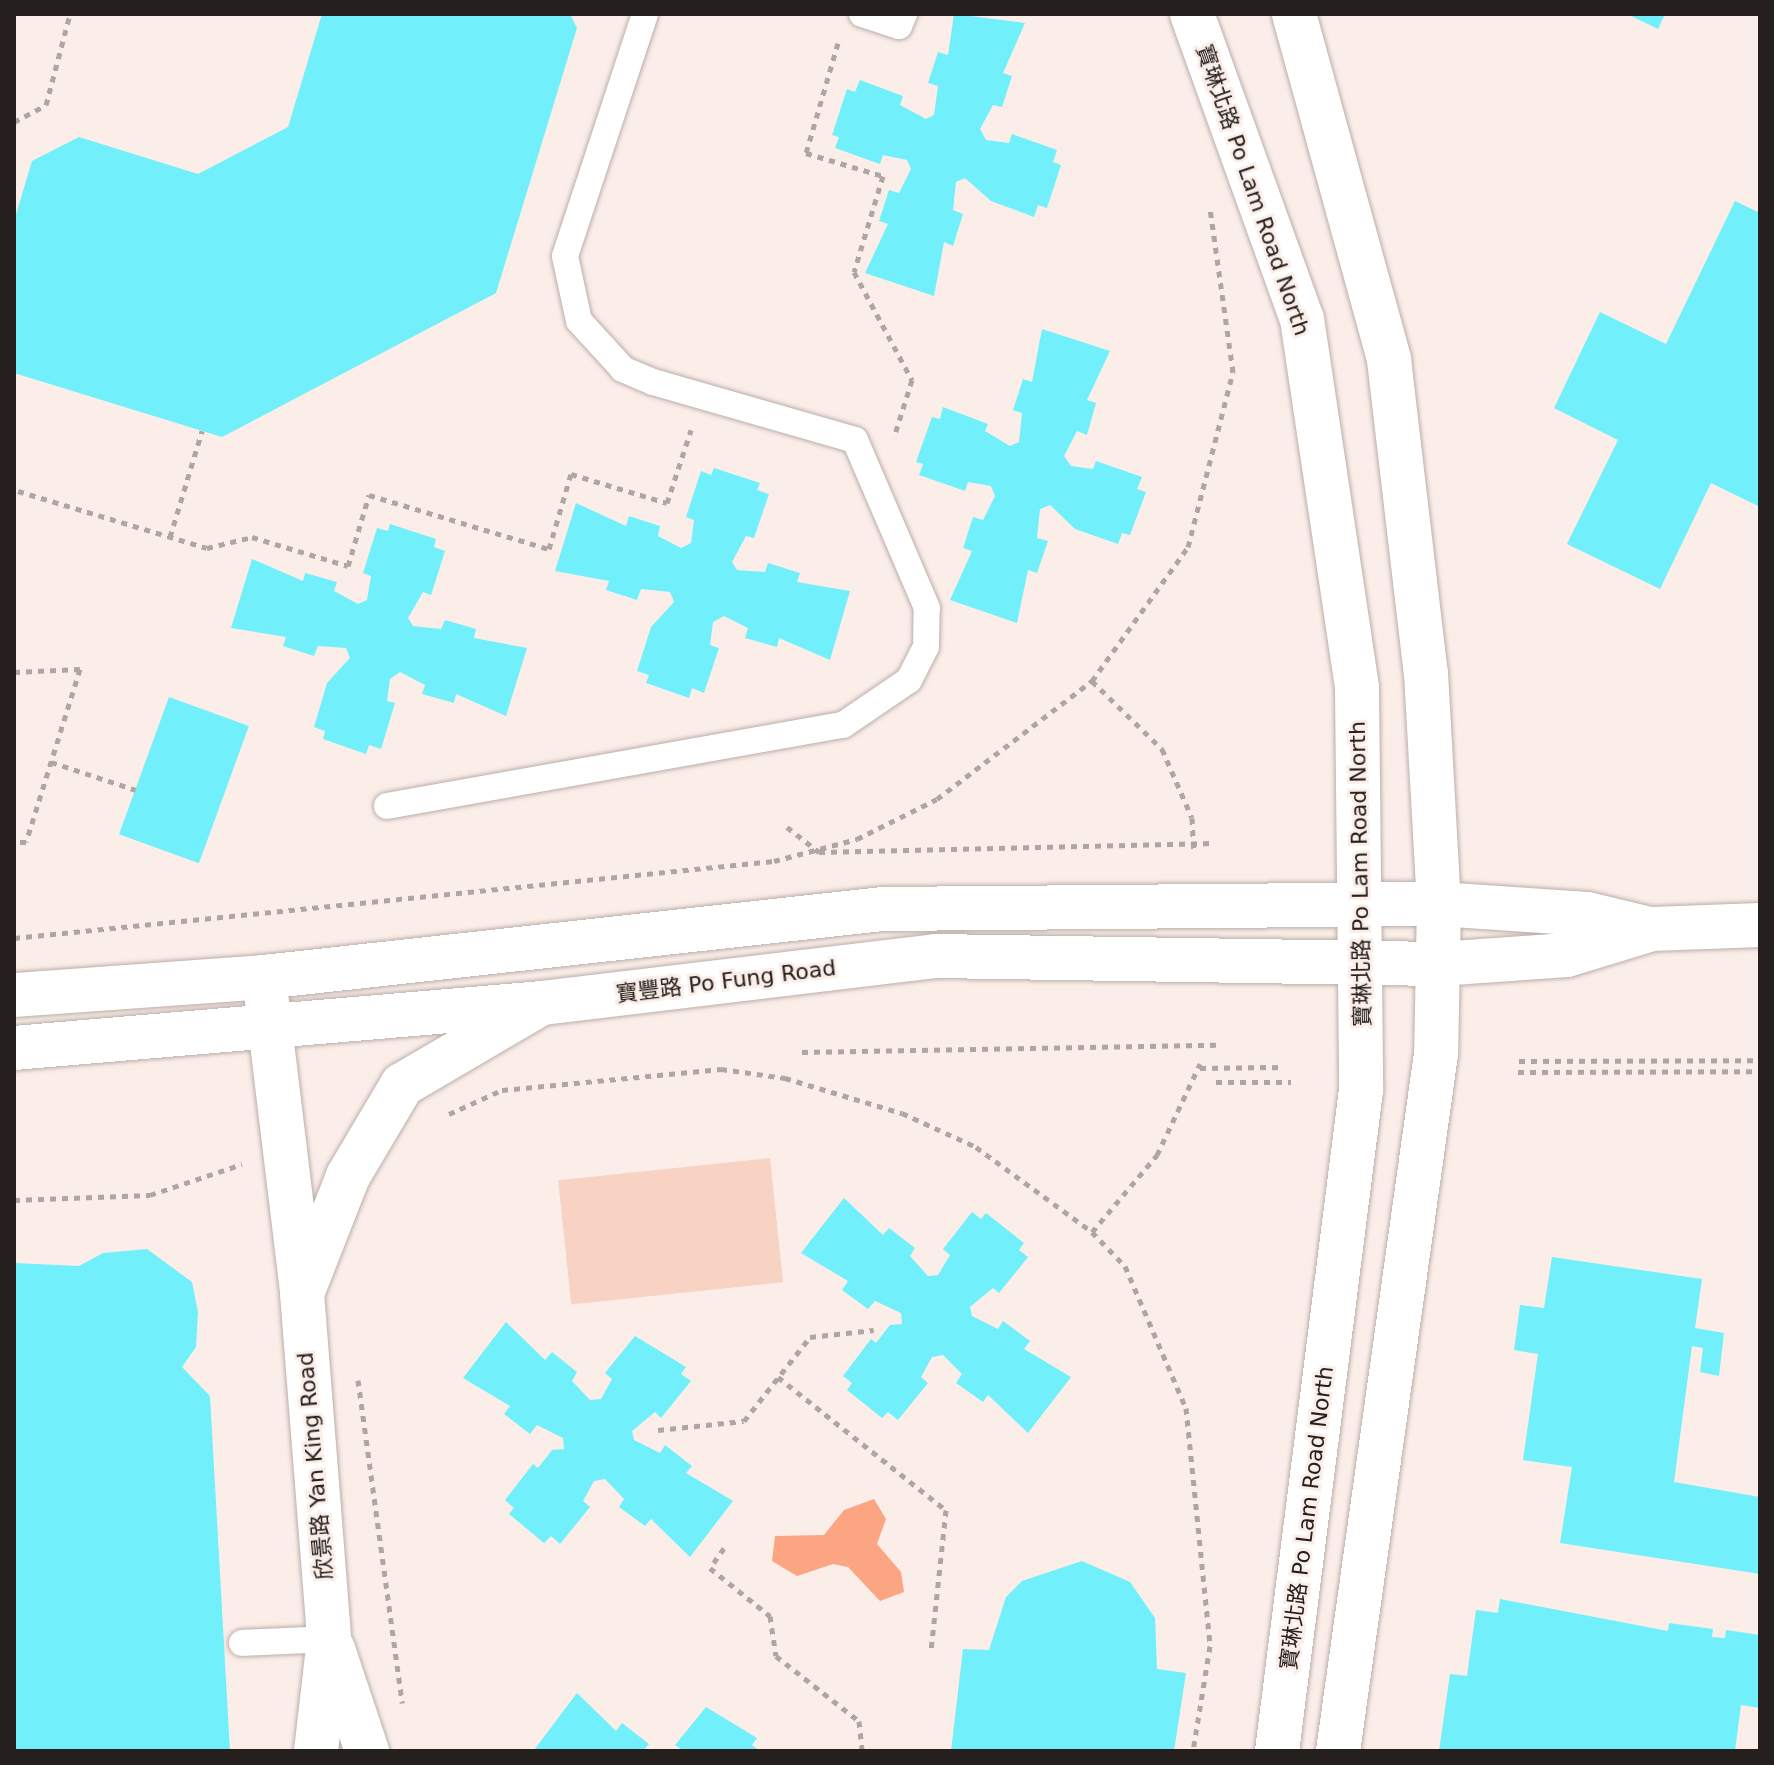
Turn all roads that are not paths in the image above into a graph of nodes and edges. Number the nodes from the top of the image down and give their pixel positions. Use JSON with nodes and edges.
{"nodes":[{"id":1,"x":645,"y":14,"type":"edge"},
{"id":2,"x":904,"y":14,"type":"edge"},
{"id":3,"x":1192,"y":14,"type":"edge"},
{"id":4,"x":1294,"y":14,"type":"edge"},
{"id":5,"x":853,"y":21,"type":"edge"},
{"id":6,"x":387,"y":806,"type":"dead end"},
{"id":7,"x":1364,"y":902,"type":"junction"},
{"id":8,"x":1439,"y":904,"type":"junction"},
{"id":9,"x":1760,"y":925,"type":"edge"},
{"id":10,"x":1652,"y":929,"type":"junction"},
{"id":11,"x":1363,"y":962,"type":"junction"},
{"id":12,"x":1439,"y":964,"type":"junction"},
{"id":13,"x":264,"y":977,"type":"junction"},
{"id":14,"x":14,"y":995,"type":"edge"},
{"id":15,"x":542,"y":1003,"type":"junction"},
{"id":16,"x":271,"y":1029,"type":"junction"},
{"id":17,"x":14,"y":1048,"type":"edge"},
{"id":18,"x":302,"y":1293,"type":"junction"},
{"id":19,"x":329,"y":1639,"type":"junction"},
{"id":20,"x":242,"y":1643,"type":"dead end"},
{"id":21,"x":316,"y":1751,"type":"edge"},
{"id":22,"x":367,"y":1751,"type":"edge"},
{"id":23,"x":1277,"y":1751,"type":"edge"},
{"id":24,"x":1338,"y":1751,"type":"edge"}],
"edges":[{"from":1,"to":6,"type":"lane"},
{"from":2,"to":5,"type":"lane"},
{"from":3,"to":7,"type":"street","name":"寶琳北路 Po Lam Road North"},
{"from":4,"to":8,"type":"street"},
{"from":7,"to":8,"type":"street"},
{"from":7,"to":11,"type":"street","name":"寶琳北路 Po Lam Road North"},
{"from":7,"to":13,"type":"street"},
{"from":8,"to":10,"type":"street"},
{"from":8,"to":12,"type":"street"},
{"from":9,"to":10,"type":"street"},
{"from":10,"to":12,"type":"street","name":"寶豐路 Po Fung Road"},
{"from":11,"to":12,"type":"street","name":"寶豐路 Po Fung Road"},
{"from":11,"to":15,"type":"street","name":"寶豐路 Po Fung Road"},
{"from":11,"to":23,"type":"street","name":"寶琳北路 Po Lam Road North"},
{"from":12,"to":24,"type":"street"},
{"from":13,"to":14,"type":"street"},
{"from":13,"to":16,"type":"street","name":"欣景路 Yan King Road"},
{"from":15,"to":16,"type":"street","name":"寶豐路 Po Fung Road"},
{"from":15,"to":18,"type":"street","name":"欣景路 Yan King Road"},
{"from":16,"to":17,"type":"street","name":"寶豐路 Po Fung Road"},
{"from":16,"to":18,"type":"street","name":"欣景路 Yan King Road"},
{"from":18,"to":19,"type":"street","name":"欣景路 Yan King Road"},
{"from":19,"to":20,"type":"lane"},
{"from":19,"to":21,"type":"street","name":"欣景路 Yan King Road"},
{"from":19,"to":22,"type":"street","name":"欣景路 Yan King Road"}]}
